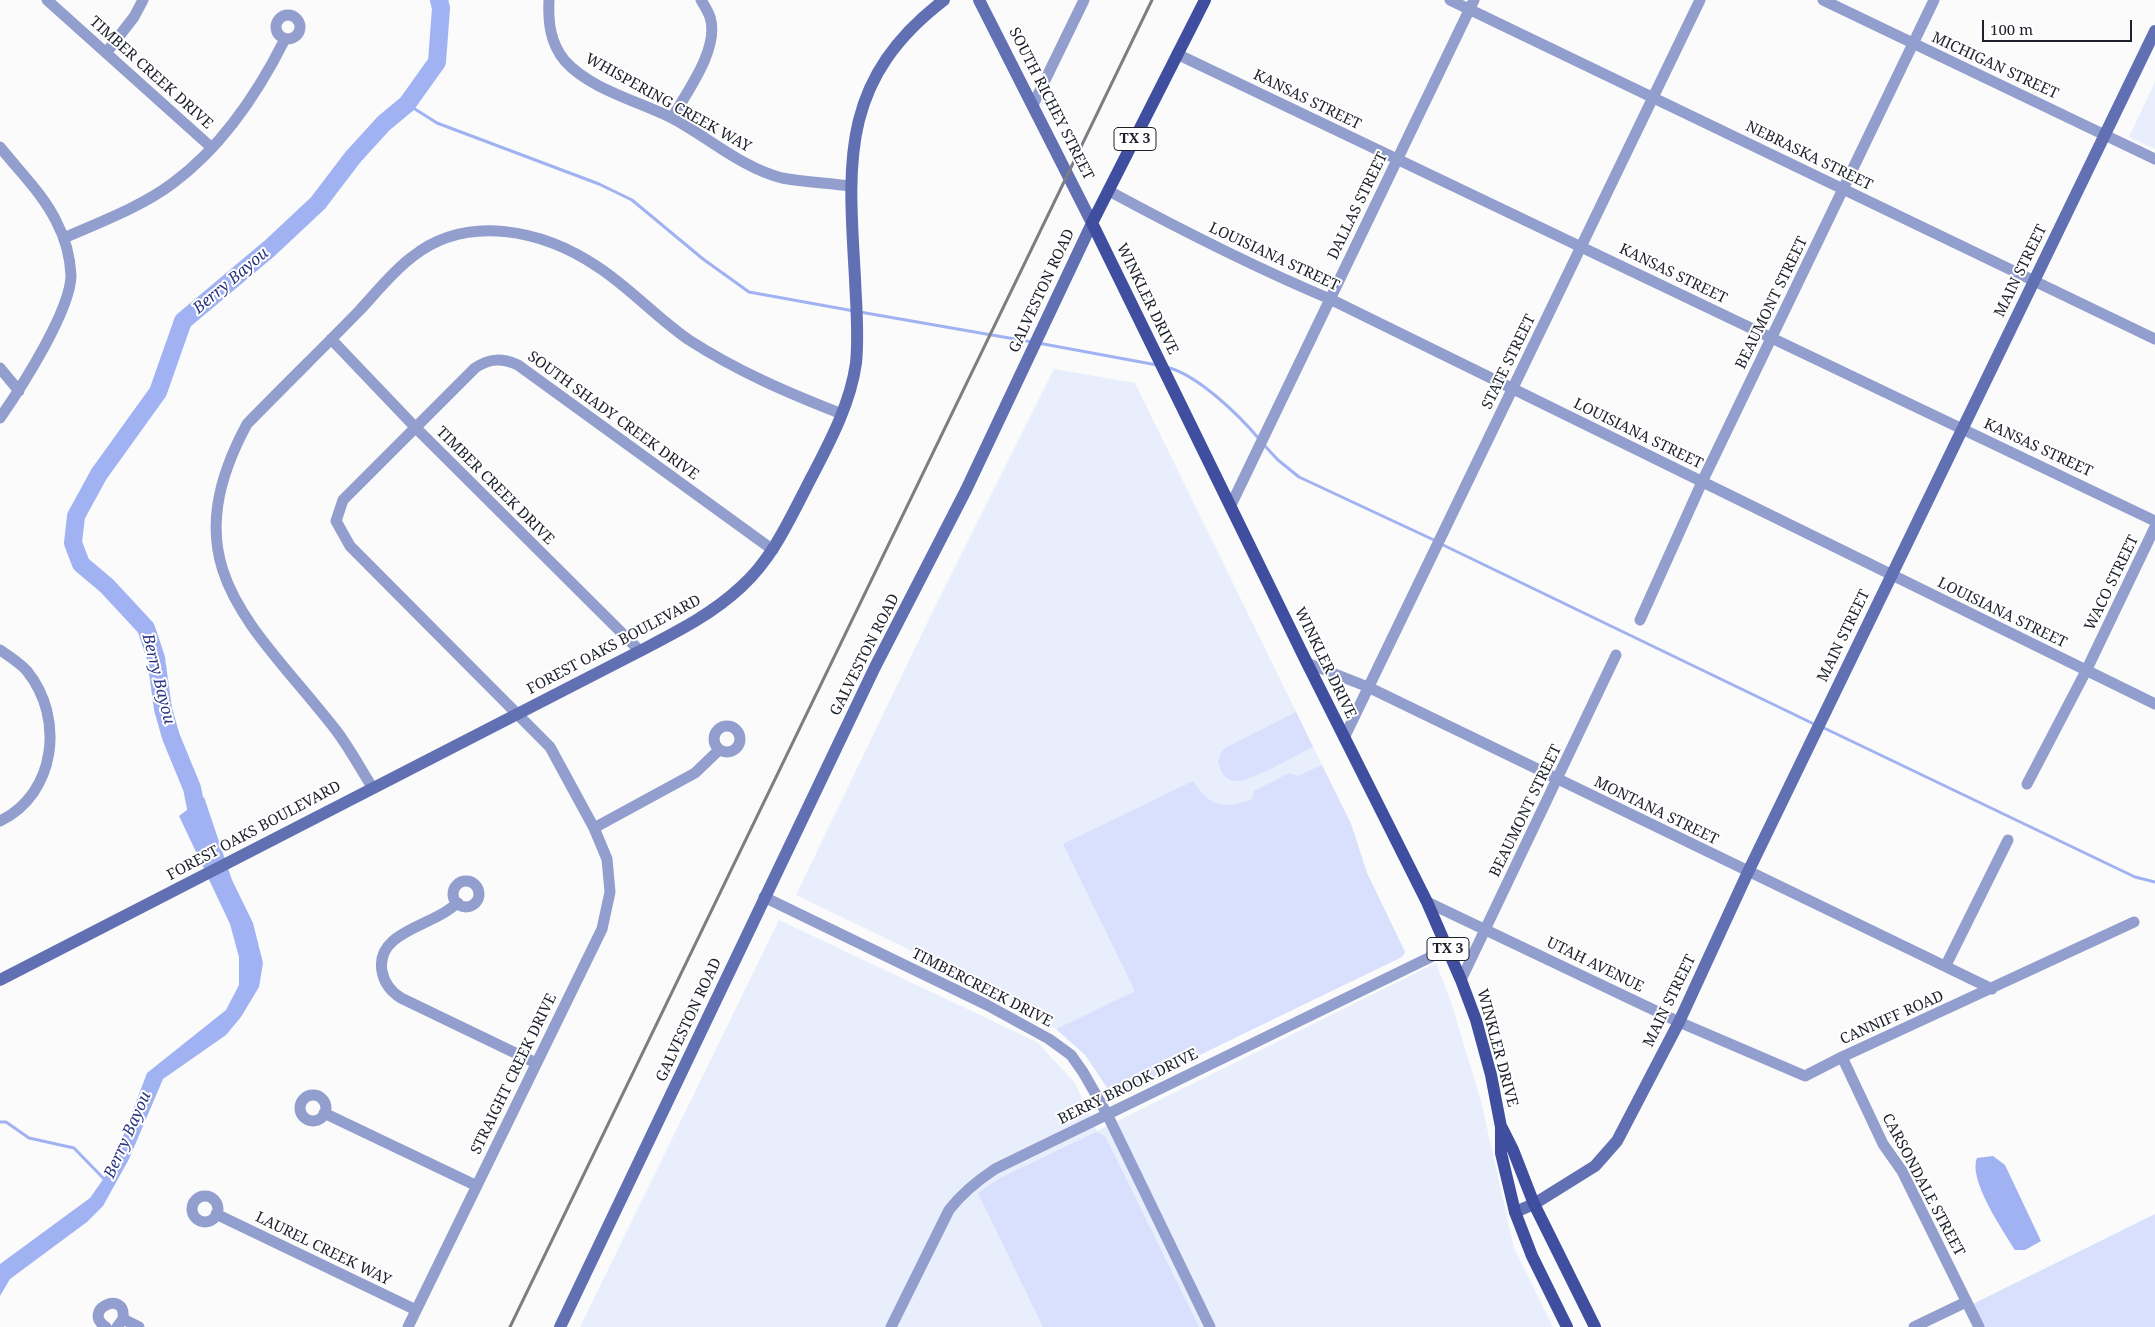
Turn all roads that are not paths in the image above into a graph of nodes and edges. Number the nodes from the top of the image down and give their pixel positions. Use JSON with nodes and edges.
{"nodes":[{"id":1,"x":47,"y":0,"type":"edge"},
{"id":2,"x":143,"y":0,"type":"edge"},
{"id":3,"x":549,"y":0,"type":"edge"},
{"id":4,"x":701,"y":0,"type":"edge"},
{"id":5,"x":944,"y":0,"type":"edge"},
{"id":6,"x":979,"y":0,"type":"edge"},
{"id":7,"x":1084,"y":0,"type":"edge"},
{"id":8,"x":1205,"y":0,"type":"edge"},
{"id":9,"x":1450,"y":0,"type":"edge"},
{"id":10,"x":1700,"y":0,"type":"edge"},
{"id":11,"x":1823,"y":0,"type":"edge"},
{"id":12,"x":1934,"y":0,"type":"edge"},
{"id":13,"x":1472,"y":5,"type":"edge"},
{"id":14,"x":2155,"y":31,"type":"edge"},
{"id":15,"x":285,"y":39,"type":"dead end"},
{"id":16,"x":1913,"y":44,"type":"junction"},
{"id":17,"x":106,"y":53,"type":"junction"},
{"id":18,"x":1178,"y":54,"type":"junction"},
{"id":19,"x":1653,"y":98,"type":"junction"},
{"id":20,"x":1033,"y":105,"type":"junction"},
{"id":21,"x":672,"y":118,"type":"junction"},
{"id":22,"x":2105,"y":135,"type":"junction"},
{"id":23,"x":0,"y":147,"type":"edge"},
{"id":24,"x":212,"y":148,"type":"junction"},
{"id":25,"x":1397,"y":159,"type":"junction"},
{"id":26,"x":2155,"y":159,"type":"edge"},
{"id":27,"x":850,"y":186,"type":"junction"},
{"id":28,"x":1843,"y":189,"type":"junction"},
{"id":29,"x":1109,"y":191,"type":"junction"},
{"id":30,"x":1092,"y":223,"type":"junction"},
{"id":31,"x":64,"y":238,"type":"junction"},
{"id":32,"x":1581,"y":247,"type":"junction"},
{"id":33,"x":2034,"y":281,"type":"junction"},
{"id":34,"x":1330,"y":299,"type":"junction"},
{"id":35,"x":1771,"y":338,"type":"junction"},
{"id":36,"x":331,"y":339,"type":"junction"},
{"id":37,"x":2155,"y":340,"type":"edge"},
{"id":38,"x":0,"y":368,"type":"edge"},
{"id":39,"x":1512,"y":389,"type":"junction"},
{"id":40,"x":19,"y":391,"type":"junction"},
{"id":41,"x":842,"y":414,"type":"junction"},
{"id":42,"x":0,"y":418,"type":"edge"},
{"id":43,"x":415,"y":427,"type":"junction"},
{"id":44,"x":1962,"y":429,"type":"junction"},
{"id":45,"x":1702,"y":482,"type":"junction"},
{"id":46,"x":1231,"y":506,"type":"junction"},
{"id":47,"x":2155,"y":521,"type":"edge"},
{"id":48,"x":2155,"y":527,"type":"edge"},
{"id":49,"x":773,"y":550,"type":"junction"},
{"id":50,"x":1891,"y":575,"type":"junction"},
{"id":51,"x":1640,"y":620,"type":"dead end"},
{"id":52,"x":0,"y":650,"type":"edge"},
{"id":53,"x":640,"y":651,"type":"junction"},
{"id":54,"x":1616,"y":655,"type":"dead end"},
{"id":55,"x":1307,"y":663,"type":"junction"},
{"id":56,"x":2086,"y":671,"type":"junction"},
{"id":57,"x":1368,"y":687,"type":"junction"},
{"id":58,"x":2155,"y":704,"type":"edge"},
{"id":59,"x":519,"y":714,"type":"junction"},
{"id":60,"x":1344,"y":738,"type":"junction"},
{"id":61,"x":719,"y":750,"type":"dead end"},
{"id":62,"x":1558,"y":780,"type":"junction"},
{"id":63,"x":2027,"y":784,"type":"dead end"},
{"id":64,"x":372,"y":787,"type":"junction"},
{"id":65,"x":0,"y":821,"type":"edge"},
{"id":66,"x":594,"y":828,"type":"junction"},
{"id":67,"x":2008,"y":840,"type":"dead end"},
{"id":68,"x":1748,"y":872,"type":"junction"},
{"id":69,"x":764,"y":897,"type":"junction"},
{"id":70,"x":1427,"y":902,"type":"junction"},
{"id":71,"x":458,"y":904,"type":"dead end"},
{"id":72,"x":2134,"y":922,"type":"dead end"},
{"id":73,"x":1485,"y":928,"type":"junction"},
{"id":74,"x":1448,"y":948,"type":"junction"},
{"id":75,"x":1946,"y":965,"type":"junction"},
{"id":76,"x":0,"y":980,"type":"edge"},
{"id":77,"x":1461,"y":980,"type":"junction"},
{"id":78,"x":1992,"y":989,"type":"junction"},
{"id":79,"x":1679,"y":1022,"type":"junction"},
{"id":80,"x":1842,"y":1057,"type":"junction"},
{"id":81,"x":536,"y":1063,"type":"junction"},
{"id":82,"x":1805,"y":1076,"type":"joint"},
{"id":83,"x":324,"y":1113,"type":"dead end"},
{"id":84,"x":1107,"y":1114,"type":"junction"},
{"id":85,"x":1501,"y":1127,"type":"junction"},
{"id":86,"x":477,"y":1186,"type":"junction"},
{"id":87,"x":1534,"y":1204,"type":"junction"},
{"id":88,"x":1516,"y":1212,"type":"junction"},
{"id":89,"x":216,"y":1214,"type":"dead end"},
{"id":90,"x":1966,"y":1302,"type":"junction"},
{"id":91,"x":416,"y":1310,"type":"junction"},
{"id":92,"x":120,"y":1323,"type":"edge"},
{"id":93,"x":106,"y":1327,"type":"edge"},
{"id":94,"x":139,"y":1327,"type":"edge"},
{"id":95,"x":408,"y":1327,"type":"edge"},
{"id":96,"x":560,"y":1327,"type":"edge"},
{"id":97,"x":891,"y":1327,"type":"edge"},
{"id":98,"x":1210,"y":1327,"type":"edge"},
{"id":99,"x":1567,"y":1327,"type":"edge"},
{"id":100,"x":1594,"y":1327,"type":"edge"},
{"id":101,"x":1914,"y":1327,"type":"edge"},
{"id":102,"x":1979,"y":1327,"type":"edge"}],
"edges":[{"from":1,"to":17,"type":"street","name":"TIMBER CREEK DRIVE"},
{"from":2,"to":17,"type":"street"},
{"from":3,"to":21,"type":"street","name":"WHISPERING CREEK WAY"},
{"from":4,"to":21,"type":"street"},
{"from":5,"to":27,"type":"street","name":"FOREST OAKS BOULEVARD"},
{"from":6,"to":20,"type":"street","name":"SOUTH RICHEY STREET"},
{"from":7,"to":20,"type":"street"},
{"from":8,"to":18,"type":"main road","name":"GALVESTON ROAD","number":"TX 3"},
{"from":9,"to":13,"type":"street","name":"NEBRASKA STREET"},
{"from":10,"to":19,"type":"street","name":"STATE STREET"},
{"from":11,"to":16,"type":"street","name":"MICHIGAN STREET"},
{"from":12,"to":16,"type":"street","name":"BEAUMONT STREET"},
{"from":13,"to":19,"type":"street","name":"NEBRASKA STREET"},
{"from":13,"to":25,"type":"street","name":"DALLAS STREET"},
{"from":14,"to":22,"type":"street","name":"MAIN STREET"},
{"from":15,"to":24,"type":"street"},
{"from":16,"to":22,"type":"street","name":"MICHIGAN STREET"},
{"from":16,"to":28,"type":"street","name":"BEAUMONT STREET"},
{"from":17,"to":24,"type":"street","name":"TIMBER CREEK DRIVE"},
{"from":18,"to":25,"type":"street","name":"KANSAS STREET"},
{"from":18,"to":29,"type":"main road","name":"GALVESTON ROAD","number":"TX 3"},
{"from":19,"to":28,"type":"street","name":"NEBRASKA STREET"},
{"from":19,"to":32,"type":"street","name":"STATE STREET"},
{"from":20,"to":30,"type":"street","name":"SOUTH RICHEY STREET"},
{"from":21,"to":27,"type":"street","name":"WHISPERING CREEK WAY"},
{"from":22,"to":26,"type":"street","name":"MICHIGAN STREET"},
{"from":22,"to":33,"type":"street","name":"MAIN STREET"},
{"from":23,"to":31,"type":"street"},
{"from":24,"to":31,"type":"street"},
{"from":25,"to":32,"type":"street","name":"KANSAS STREET"},
{"from":25,"to":34,"type":"street","name":"DALLAS STREET"},
{"from":27,"to":41,"type":"street","name":"FOREST OAKS BOULEVARD"},
{"from":28,"to":33,"type":"street","name":"NEBRASKA STREET"},
{"from":28,"to":35,"type":"street","name":"BEAUMONT STREET"},
{"from":29,"to":30,"type":"main road","name":"GALVESTON ROAD","number":"TX 3"},
{"from":29,"to":34,"type":"street","name":"LOUISIANA STREET"},
{"from":30,"to":46,"type":"main road","name":"WINKLER DRIVE","number":"TX 3"},
{"from":30,"to":69,"type":"street","name":"GALVESTON ROAD"},
{"from":31,"to":40,"type":"street"},
{"from":32,"to":35,"type":"street","name":"KANSAS STREET"},
{"from":32,"to":39,"type":"street","name":"STATE STREET"},
{"from":33,"to":37,"type":"street","name":"NEBRASKA STREET"},
{"from":33,"to":44,"type":"street","name":"MAIN STREET"},
{"from":34,"to":39,"type":"street","name":"LOUISIANA STREET"},
{"from":34,"to":46,"type":"street","name":"DALLAS STREET"},
{"from":35,"to":44,"type":"street","name":"KANSAS STREET"},
{"from":35,"to":45,"type":"street","name":"BEAUMONT STREET"},
{"from":36,"to":41,"type":"street"},
{"from":36,"to":43,"type":"street","name":"TIMBER CREEK DRIVE"},
{"from":36,"to":64,"type":"street"},
{"from":38,"to":40,"type":"street"},
{"from":39,"to":45,"type":"street","name":"LOUISIANA STREET"},
{"from":39,"to":57,"type":"street","name":"STATE STREET"},
{"from":40,"to":42,"type":"street"},
{"from":41,"to":49,"type":"street","name":"FOREST OAKS BOULEVARD"},
{"from":43,"to":49,"type":"street","name":"SOUTH SHADY CREEK DRIVE"},
{"from":43,"to":53,"type":"street","name":"TIMBER CREEK DRIVE"},
{"from":43,"to":59,"type":"street","name":"STRAIGHT CREEK DRIVE"},
{"from":44,"to":47,"type":"street","name":"KANSAS STREET"},
{"from":44,"to":50,"type":"street","name":"MAIN STREET"},
{"from":45,"to":50,"type":"street","name":"LOUISIANA STREET"},
{"from":45,"to":51,"type":"street","name":"BEAUMONT STREET"},
{"from":46,"to":55,"type":"main road","name":"WINKLER DRIVE","number":"TX 3"},
{"from":48,"to":56,"type":"street","name":"WACO STREET"},
{"from":49,"to":53,"type":"street","name":"FOREST OAKS BOULEVARD"},
{"from":50,"to":56,"type":"street","name":"LOUISIANA STREET"},
{"from":50,"to":68,"type":"street","name":"MAIN STREET"},
{"from":52,"to":65,"type":"street"},
{"from":53,"to":59,"type":"street","name":"FOREST OAKS BOULEVARD"},
{"from":54,"to":62,"type":"street","name":"BEAUMONT STREET"},
{"from":55,"to":57,"type":"street","name":"MONTANA STREET"},
{"from":55,"to":60,"type":"main road","name":"WINKLER DRIVE","number":"TX 3"},
{"from":56,"to":58,"type":"street","name":"LOUISIANA STREET"},
{"from":56,"to":63,"type":"street","name":"WACO STREET"},
{"from":57,"to":60,"type":"street","name":"STATE STREET"},
{"from":57,"to":62,"type":"street","name":"MONTANA STREET"},
{"from":59,"to":64,"type":"street","name":"FOREST OAKS BOULEVARD"},
{"from":59,"to":66,"type":"street","name":"STRAIGHT CREEK DRIVE"},
{"from":60,"to":70,"type":"main road","name":"WINKLER DRIVE","number":"TX 3"},
{"from":61,"to":66,"type":"street"},
{"from":62,"to":68,"type":"street","name":"MONTANA STREET"},
{"from":62,"to":73,"type":"street","name":"BEAUMONT STREET"},
{"from":64,"to":76,"type":"street","name":"FOREST OAKS BOULEVARD"},
{"from":66,"to":81,"type":"street","name":"STRAIGHT CREEK DRIVE"},
{"from":67,"to":75,"type":"street"},
{"from":68,"to":75,"type":"street","name":"MONTANA STREET"},
{"from":68,"to":79,"type":"street","name":"MAIN STREET"},
{"from":69,"to":84,"type":"street","name":"TIMBERCREEK DRIVE"},
{"from":69,"to":96,"type":"street","name":"GALVESTON ROAD"},
{"from":70,"to":73,"type":"street","name":"UTAH AVENUE"},
{"from":70,"to":74,"type":"main road","name":"WINKLER DRIVE","number":"TX 3"},
{"from":71,"to":81,"type":"street"},
{"from":72,"to":78,"type":"street","name":"CANNIFF ROAD"},
{"from":73,"to":77,"type":"street","name":"BEAUMONT STREET"},
{"from":73,"to":79,"type":"street","name":"UTAH AVENUE"},
{"from":74,"to":77,"type":"main road","name":"WINKLER DRIVE","number":"TX 3"},
{"from":74,"to":84,"type":"street","name":"BERRY BROOK DRIVE"},
{"from":75,"to":78,"type":"street","name":"MONTANA STREET"},
{"from":77,"to":85,"type":"main road","name":"WINKLER DRIVE","number":"TX 3"},
{"from":78,"to":80,"type":"street","name":"CANNIFF ROAD"},
{"from":79,"to":82,"type":"street","name":"UTAH AVENUE"},
{"from":79,"to":87,"type":"street","name":"MAIN STREET"},
{"from":80,"to":82,"type":"street","name":"CANNIFF ROAD"},
{"from":80,"to":90,"type":"street","name":"CARSONDALE STREET"},
{"from":81,"to":86,"type":"street","name":"STRAIGHT CREEK DRIVE"},
{"from":83,"to":86,"type":"street"},
{"from":84,"to":97,"type":"street","name":"BERRY BROOK DRIVE"},
{"from":84,"to":98,"type":"street","name":"TIMBERCREEK DRIVE"},
{"from":85,"to":87,"type":"main road","name":"WINKLER DRIVE","number":"TX 3"},
{"from":85,"to":88,"type":"main road","name":"WINKLER DRIVE","number":"TX 3"},
{"from":86,"to":91,"type":"street","name":"STRAIGHT CREEK DRIVE"},
{"from":87,"to":88,"type":"street","name":"MAIN STREET"},
{"from":87,"to":100,"type":"main road","name":"WINKLER DRIVE","number":"TX 3"},
{"from":88,"to":99,"type":"main road","name":"WINKLER DRIVE","number":"TX 3"},
{"from":89,"to":91,"type":"street","name":"LAUREL CREEK WAY"},
{"from":90,"to":101,"type":"street"},
{"from":90,"to":102,"type":"street","name":"CARSONDALE STREET"},
{"from":91,"to":95,"type":"street","name":"STRAIGHT CREEK DRIVE"},
{"from":92,"to":93,"type":"street"},
{"from":92,"to":94,"type":"street"}]}
